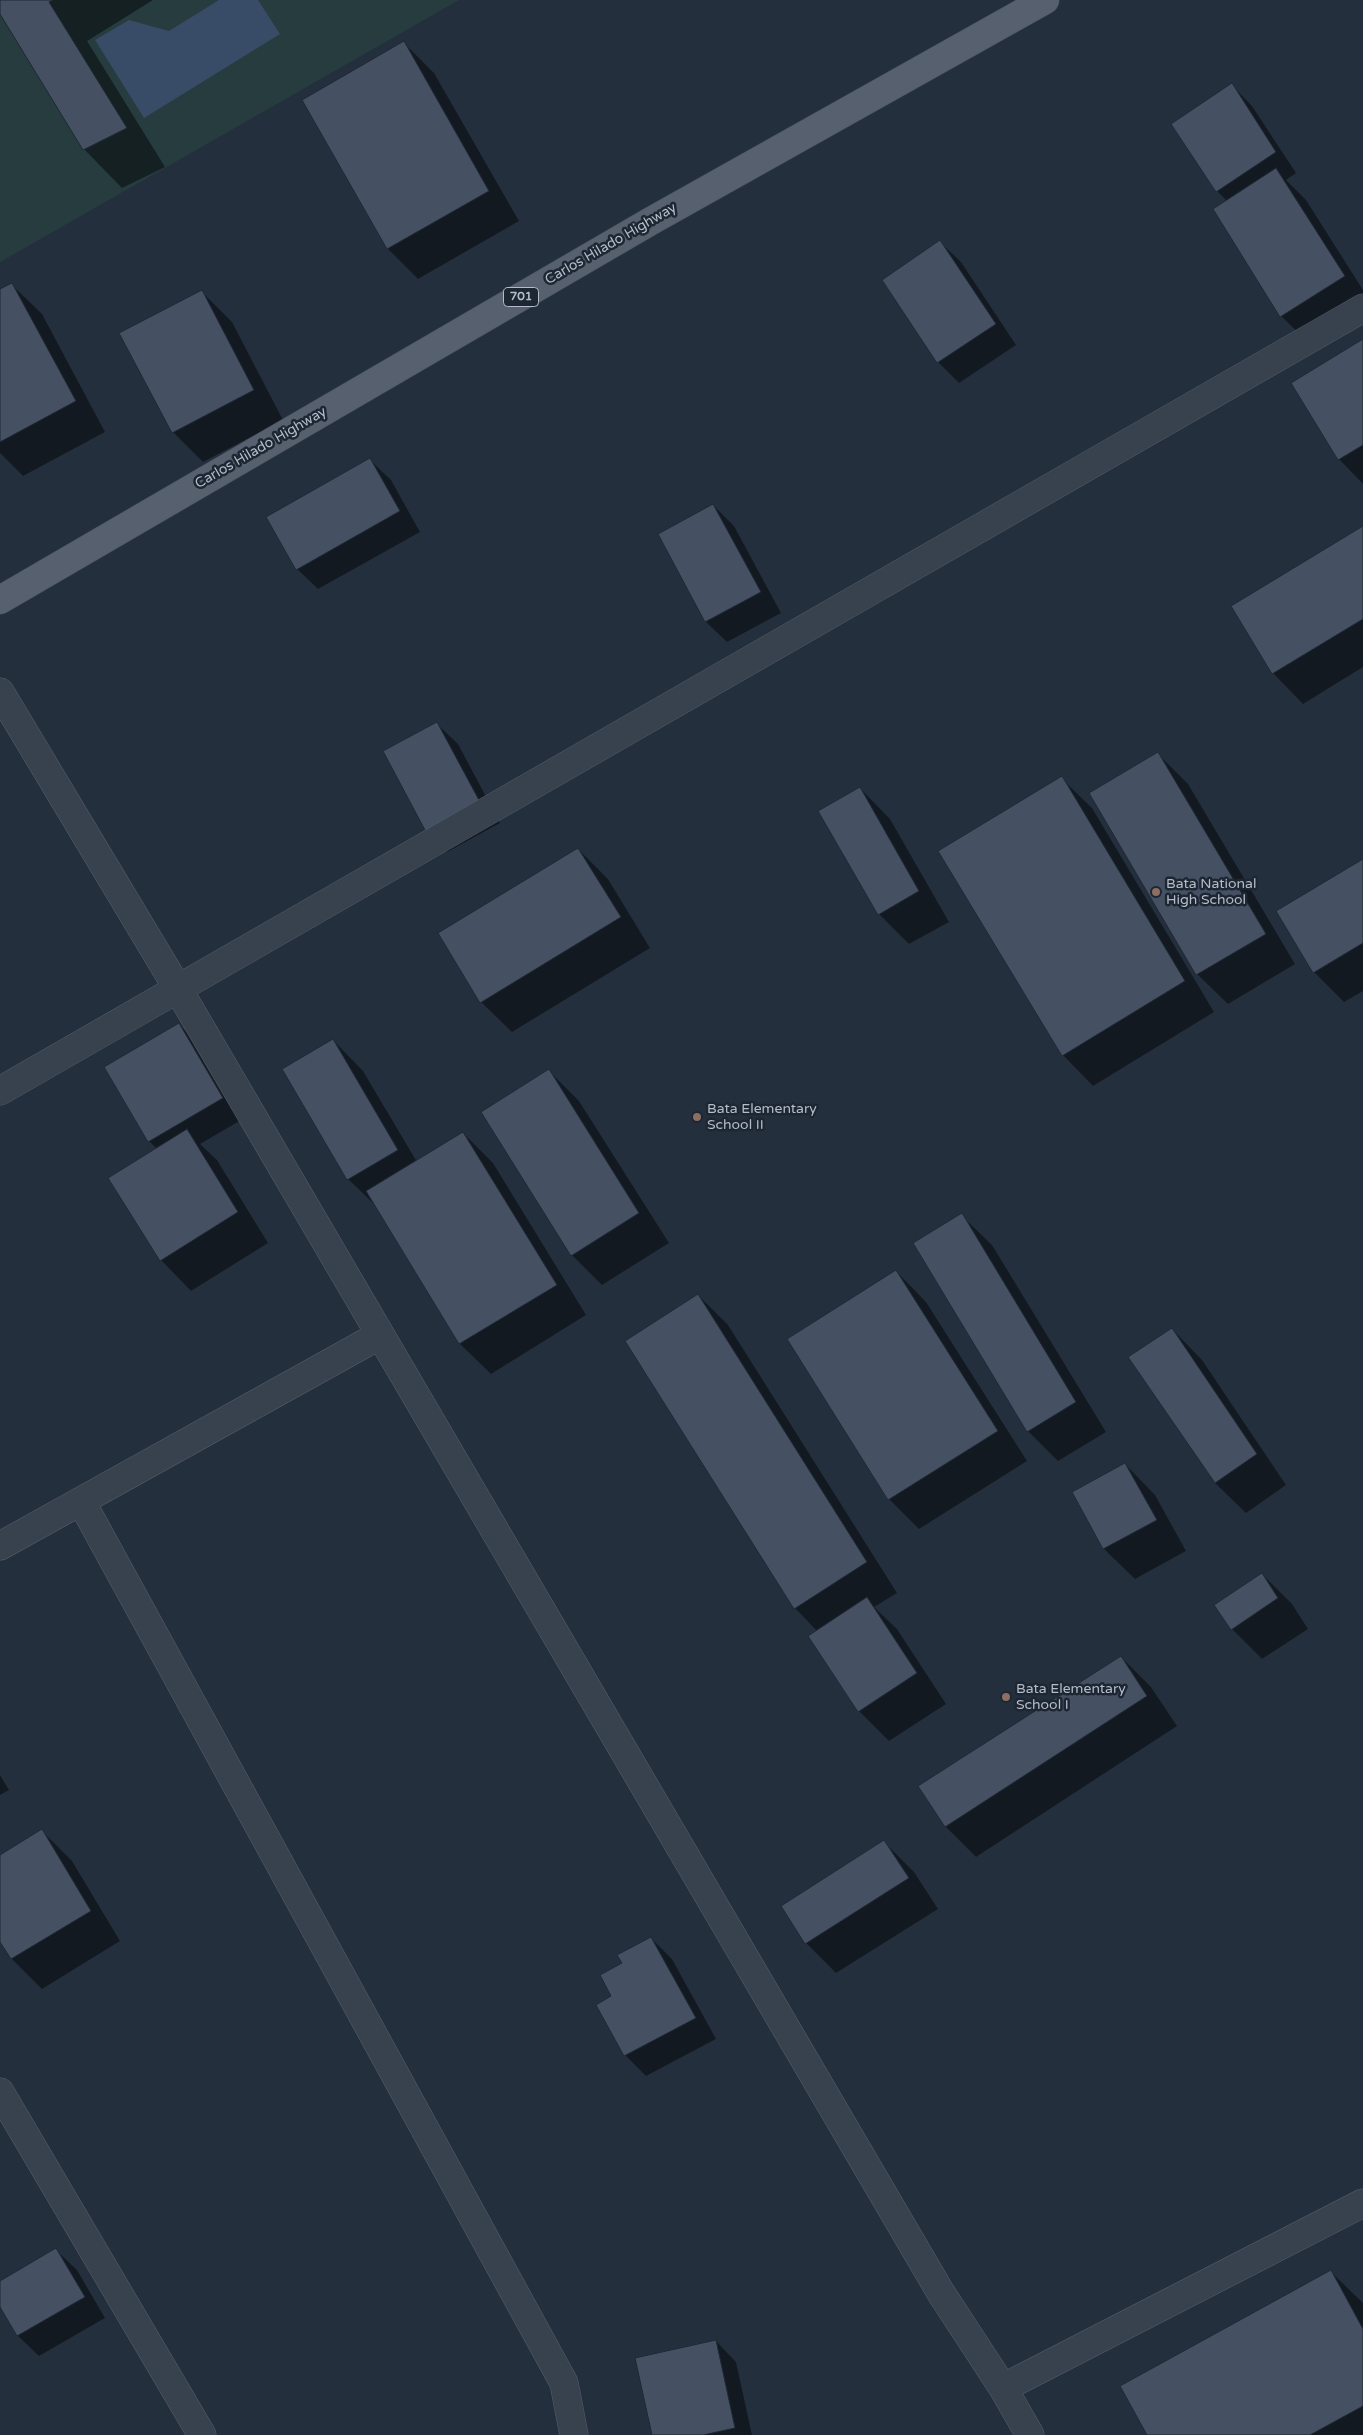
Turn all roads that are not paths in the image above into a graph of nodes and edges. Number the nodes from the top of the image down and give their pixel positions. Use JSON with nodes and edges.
{"nodes":[{"id":1,"x":1045,"y":0,"type":"edge"},
{"id":2,"x":1363,"y":308,"type":"edge"},
{"id":3,"x":0,"y":600,"type":"edge"},
{"id":4,"x":0,"y":692,"type":"edge"},
{"id":5,"x":178,"y":989,"type":"junction"},
{"id":6,"x":0,"y":1091,"type":"edge"},
{"id":7,"x":380,"y":1335,"type":"junction"},
{"id":8,"x":81,"y":1501,"type":"junction"},
{"id":9,"x":0,"y":1546,"type":"edge"},
{"id":10,"x":0,"y":2092,"type":"edge"},
{"id":11,"x":1363,"y":2203,"type":"edge"},
{"id":12,"x":1003,"y":2388,"type":"junction"},
{"id":13,"x":202,"y":2435,"type":"edge"},
{"id":14,"x":574,"y":2435,"type":"edge"},
{"id":15,"x":1030,"y":2435,"type":"edge"}],
"edges":[{"from":1,"to":3,"type":"main road","name":"Carlos Hilado Highway","number":"701"},
{"from":2,"to":5,"type":"street"},
{"from":4,"to":5,"type":"street"},
{"from":5,"to":6,"type":"street"},
{"from":5,"to":7,"type":"street"},
{"from":7,"to":8,"type":"street"},
{"from":7,"to":12,"type":"street"},
{"from":8,"to":9,"type":"street"},
{"from":8,"to":14,"type":"street"},
{"from":10,"to":13,"type":"street"},
{"from":11,"to":12,"type":"street"},
{"from":12,"to":15,"type":"street"}]}
